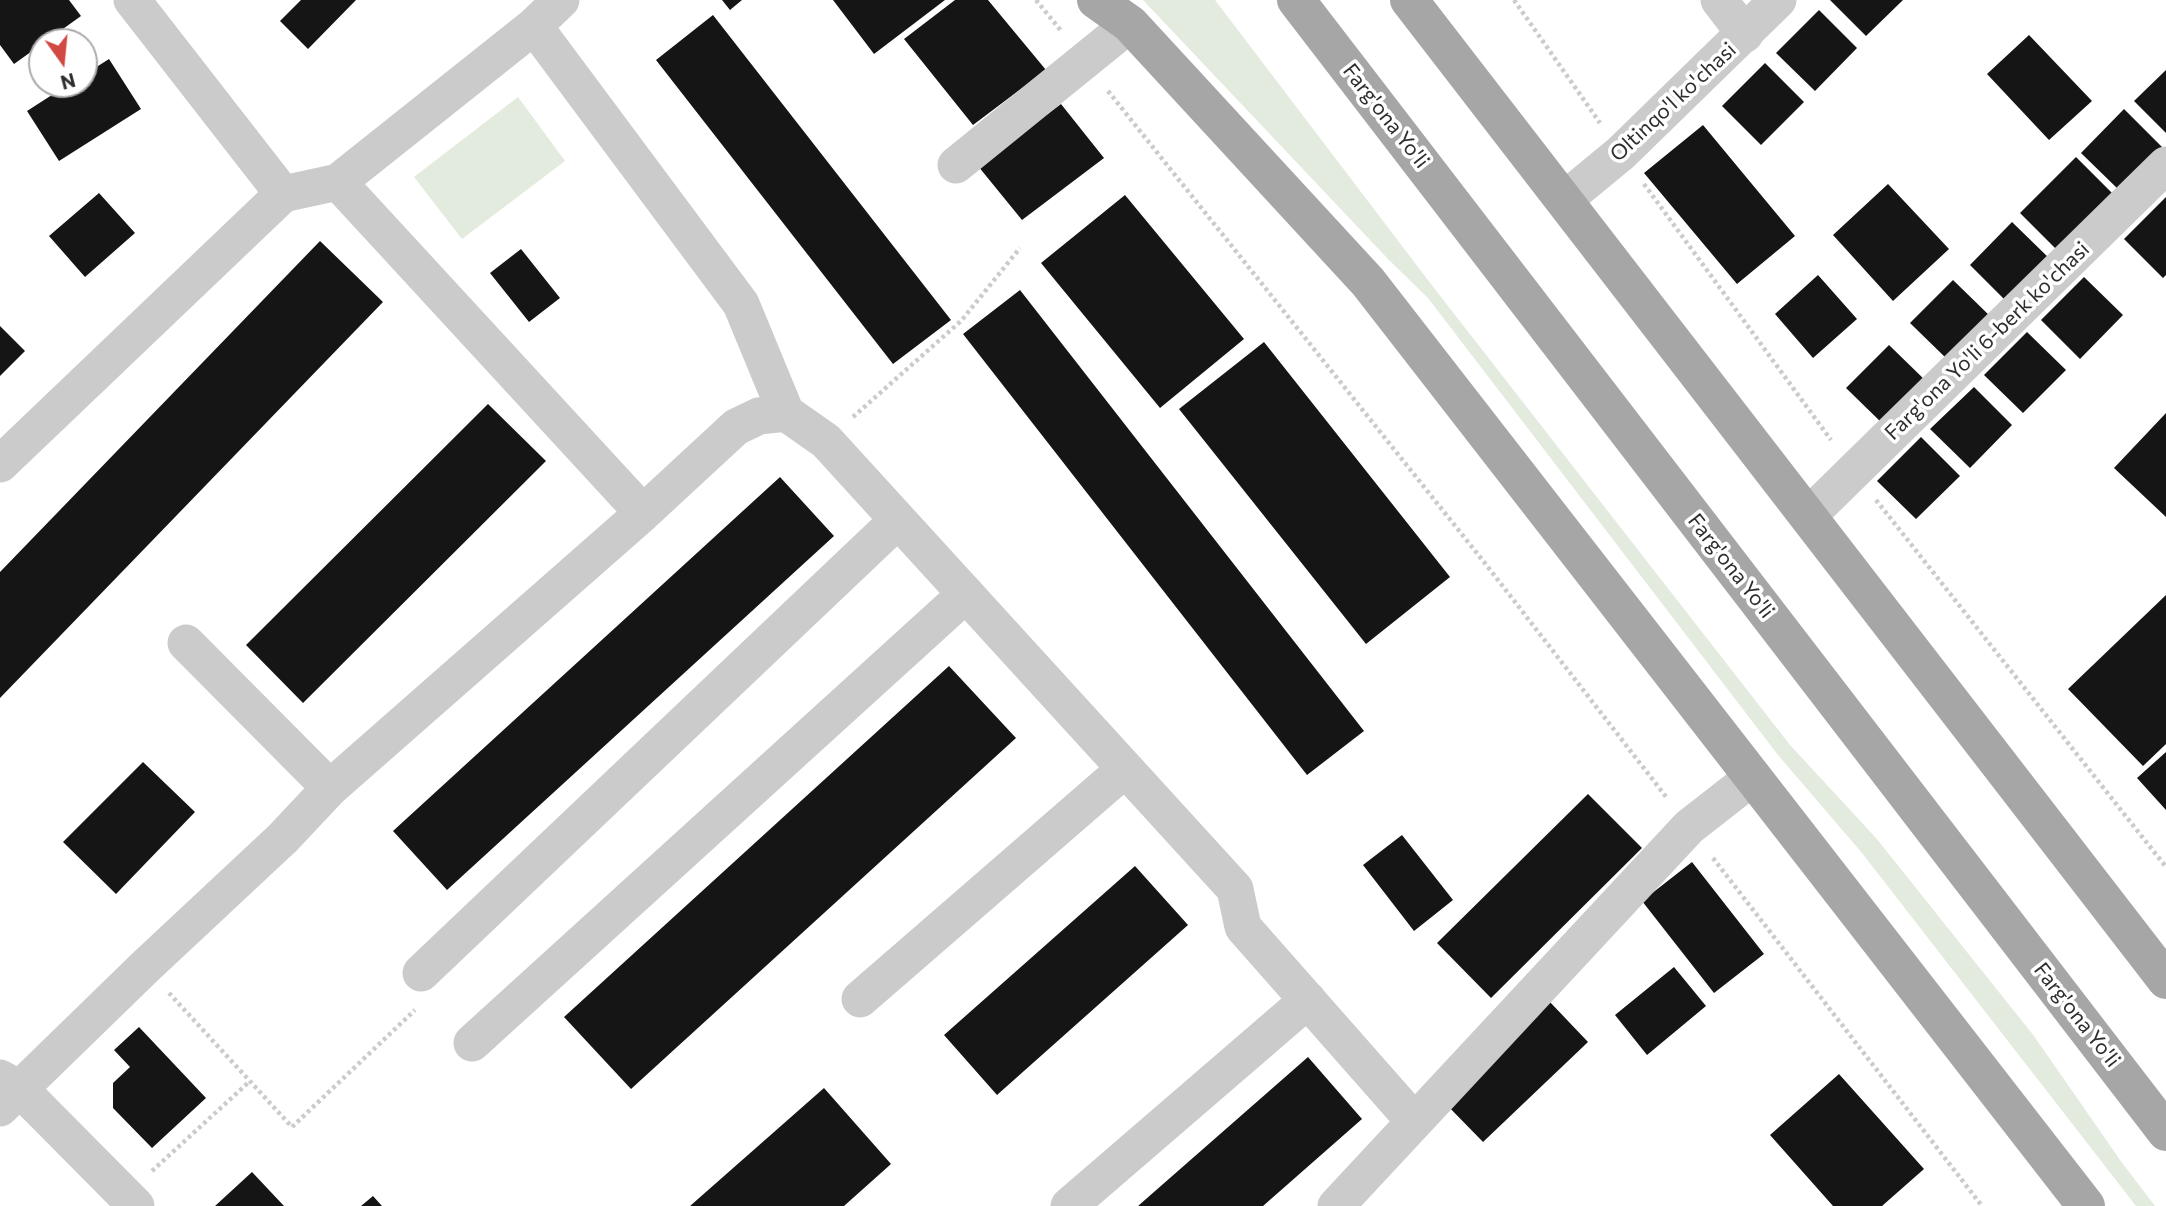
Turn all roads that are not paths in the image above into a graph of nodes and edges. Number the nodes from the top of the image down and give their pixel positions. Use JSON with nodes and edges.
{"nodes":[{"id":1,"x":132,"y":0,"type":"edge"},
{"id":2,"x":561,"y":0,"type":"edge"},
{"id":3,"x":1096,"y":0,"type":"edge"},
{"id":4,"x":1296,"y":0,"type":"edge"},
{"id":5,"x":1409,"y":0,"type":"edge"},
{"id":6,"x":1719,"y":0,"type":"edge"},
{"id":7,"x":1778,"y":0,"type":"edge"},
{"id":8,"x":1126,"y":12,"type":"edge"},
{"id":9,"x":534,"y":26,"type":"junction"},
{"id":10,"x":1745,"y":34,"type":"junction"},
{"id":11,"x":956,"y":165,"type":"dead end"},
{"id":12,"x":2166,"y":165,"type":"edge"},
{"id":13,"x":338,"y":182,"type":"junction"},
{"id":14,"x":283,"y":194,"type":"junction"},
{"id":15,"x":1564,"y":200,"type":"junction"},
{"id":16,"x":786,"y":413,"type":"junction"},
{"id":17,"x":0,"y":464,"type":"edge"},
{"id":18,"x":643,"y":513,"type":"junction"},
{"id":19,"x":1808,"y":516,"type":"junction"},
{"id":20,"x":898,"y":520,"type":"junction"},
{"id":21,"x":965,"y":594,"type":"junction"},
{"id":22,"x":186,"y":643,"type":"dead end"},
{"id":23,"x":1124,"y":770,"type":"junction"},
{"id":24,"x":1753,"y":777,"type":"junction"},
{"id":25,"x":330,"y":788,"type":"junction"},
{"id":26,"x":2166,"y":980,"type":"edge"},
{"id":27,"x":419,"y":990,"type":"road end"},
{"id":28,"x":860,"y":999,"type":"dead end"},
{"id":29,"x":1308,"y":1000,"type":"junction"},
{"id":30,"x":472,"y":1043,"type":"dead end"},
{"id":31,"x":6,"y":1092,"type":"edge"},
{"id":32,"x":1414,"y":1121,"type":"junction"},
{"id":33,"x":2166,"y":1132,"type":"edge"},
{"id":34,"x":130,"y":1201,"type":"edge"},
{"id":35,"x":2077,"y":1202,"type":"edge"},
{"id":36,"x":1069,"y":1206,"type":"edge"},
{"id":37,"x":1336,"y":1206,"type":"edge"}],
"edges":[{"from":1,"to":14,"type":"street"},
{"from":2,"to":9,"type":"street"},
{"from":3,"to":8,"type":"main road"},
{"from":4,"to":33,"type":"main road","name":"Farg'ona Yo'li"},
{"from":5,"to":15,"type":"main road"},
{"from":6,"to":10,"type":"street"},
{"from":7,"to":10,"type":"street","name":"Oltinqo'l ko'chasi"},
{"from":8,"to":11,"type":"street"},
{"from":8,"to":24,"type":"main road"},
{"from":9,"to":13,"type":"street"},
{"from":9,"to":16,"type":"street"},
{"from":10,"to":15,"type":"street","name":"Oltinqo'l ko'chasi"},
{"from":12,"to":19,"type":"street","name":"Farg'ona Yo'li 6-berk ko'chasi"},
{"from":13,"to":14,"type":"street"},
{"from":13,"to":18,"type":"street"},
{"from":14,"to":17,"type":"street"},
{"from":15,"to":19,"type":"main road"},
{"from":16,"to":18,"type":"street"},
{"from":16,"to":20,"type":"street"},
{"from":18,"to":25,"type":"street"},
{"from":19,"to":26,"type":"main road"},
{"from":20,"to":21,"type":"street"},
{"from":20,"to":27,"type":"street"},
{"from":21,"to":23,"type":"street"},
{"from":21,"to":30,"type":"street"},
{"from":22,"to":25,"type":"street"},
{"from":23,"to":28,"type":"street"},
{"from":23,"to":29,"type":"street"},
{"from":24,"to":32,"type":"street"},
{"from":24,"to":35,"type":"main road"},
{"from":25,"to":31,"type":"street"},
{"from":29,"to":32,"type":"street"},
{"from":29,"to":36,"type":"street"},
{"from":31,"to":34,"type":"street"},
{"from":32,"to":37,"type":"street"}]}
